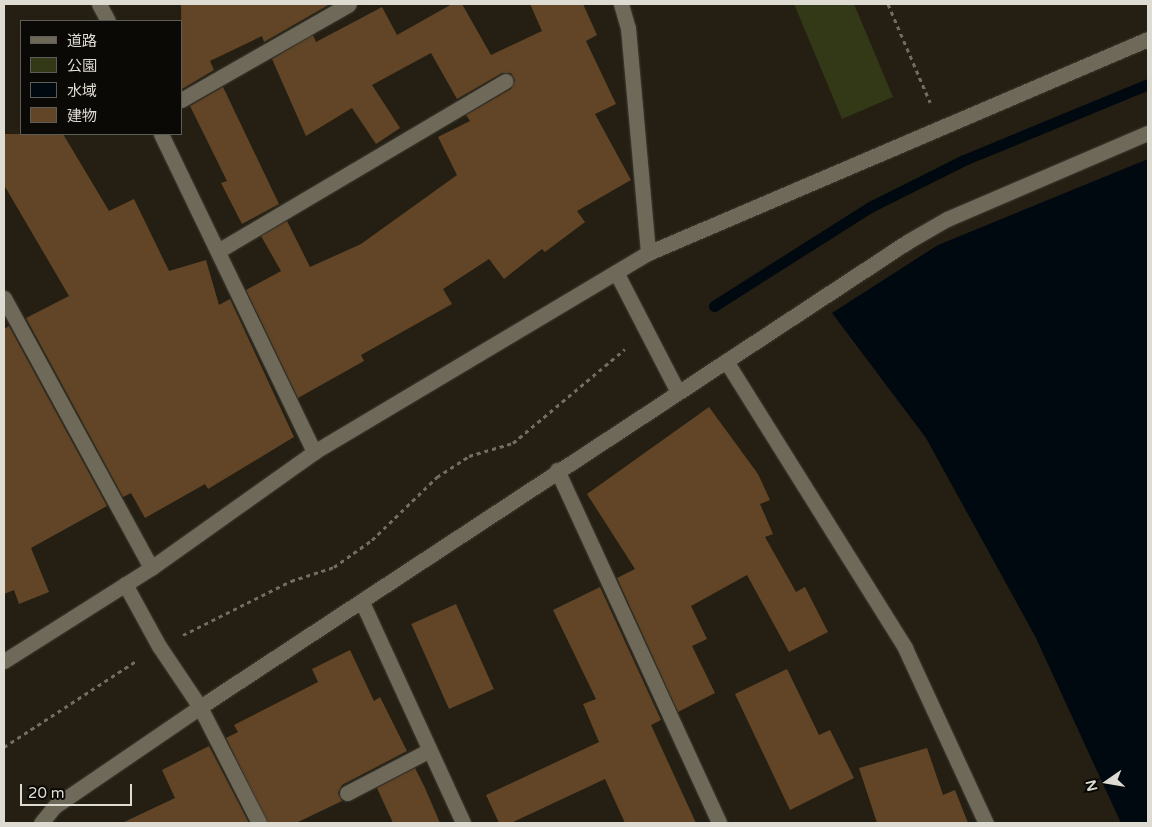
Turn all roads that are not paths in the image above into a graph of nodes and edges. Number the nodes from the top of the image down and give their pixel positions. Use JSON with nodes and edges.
{"nodes":[{"id":1,"x":99,"y":4,"type":"edge"},
{"id":2,"x":349,"y":4,"type":"edge"},
{"id":3,"x":620,"y":4,"type":"edge"},
{"id":4,"x":107,"y":20,"type":"edge"},
{"id":5,"x":1148,"y":39,"type":"edge"},
{"id":6,"x":506,"y":81,"type":"dead end"},
{"id":7,"x":182,"y":99,"type":"edge"},
{"id":8,"x":1148,"y":133,"type":"edge"},
{"id":9,"x":162,"y":135,"type":"edge"},
{"id":10,"x":218,"y":251,"type":"junction"},
{"id":11,"x":648,"y":253,"type":"junction"},
{"id":12,"x":616,"y":272,"type":"junction"},
{"id":13,"x":4,"y":298,"type":"edge"},
{"id":14,"x":726,"y":361,"type":"junction"},
{"id":15,"x":677,"y":390,"type":"junction"},
{"id":16,"x":314,"y":452,"type":"junction"},
{"id":17,"x":557,"y":470,"type":"junction"},
{"id":18,"x":151,"y":568,"type":"junction"},
{"id":19,"x":125,"y":584,"type":"junction"},
{"id":20,"x":362,"y":602,"type":"junction"},
{"id":21,"x":4,"y":661,"type":"edge"},
{"id":22,"x":200,"y":707,"type":"junction"},
{"id":23,"x":430,"y":750,"type":"junction"},
{"id":24,"x":346,"y":793,"type":"dead end"},
{"id":25,"x":41,"y":823,"type":"edge"},
{"id":26,"x":259,"y":823,"type":"edge"},
{"id":27,"x":463,"y":823,"type":"edge"},
{"id":28,"x":719,"y":823,"type":"edge"},
{"id":29,"x":986,"y":823,"type":"edge"}],
"edges":[{"from":1,"to":4,"type":"street"},
{"from":2,"to":7,"type":"street"},
{"from":3,"to":11,"type":"street"},
{"from":5,"to":11,"type":"street"},
{"from":6,"to":10,"type":"street"},
{"from":8,"to":14,"type":"street"},
{"from":9,"to":10,"type":"street"},
{"from":10,"to":16,"type":"street"},
{"from":11,"to":12,"type":"street"},
{"from":12,"to":15,"type":"street"},
{"from":12,"to":16,"type":"street"},
{"from":13,"to":18,"type":"street"},
{"from":14,"to":15,"type":"street"},
{"from":14,"to":29,"type":"street"},
{"from":15,"to":17,"type":"street"},
{"from":16,"to":18,"type":"street"},
{"from":17,"to":20,"type":"street"},
{"from":17,"to":28,"type":"street"},
{"from":18,"to":19,"type":"street"},
{"from":19,"to":21,"type":"street"},
{"from":19,"to":22,"type":"street"},
{"from":20,"to":22,"type":"street"},
{"from":20,"to":23,"type":"street"},
{"from":22,"to":25,"type":"street"},
{"from":22,"to":26,"type":"street"},
{"from":23,"to":24,"type":"street"},
{"from":23,"to":27,"type":"street"}]}
